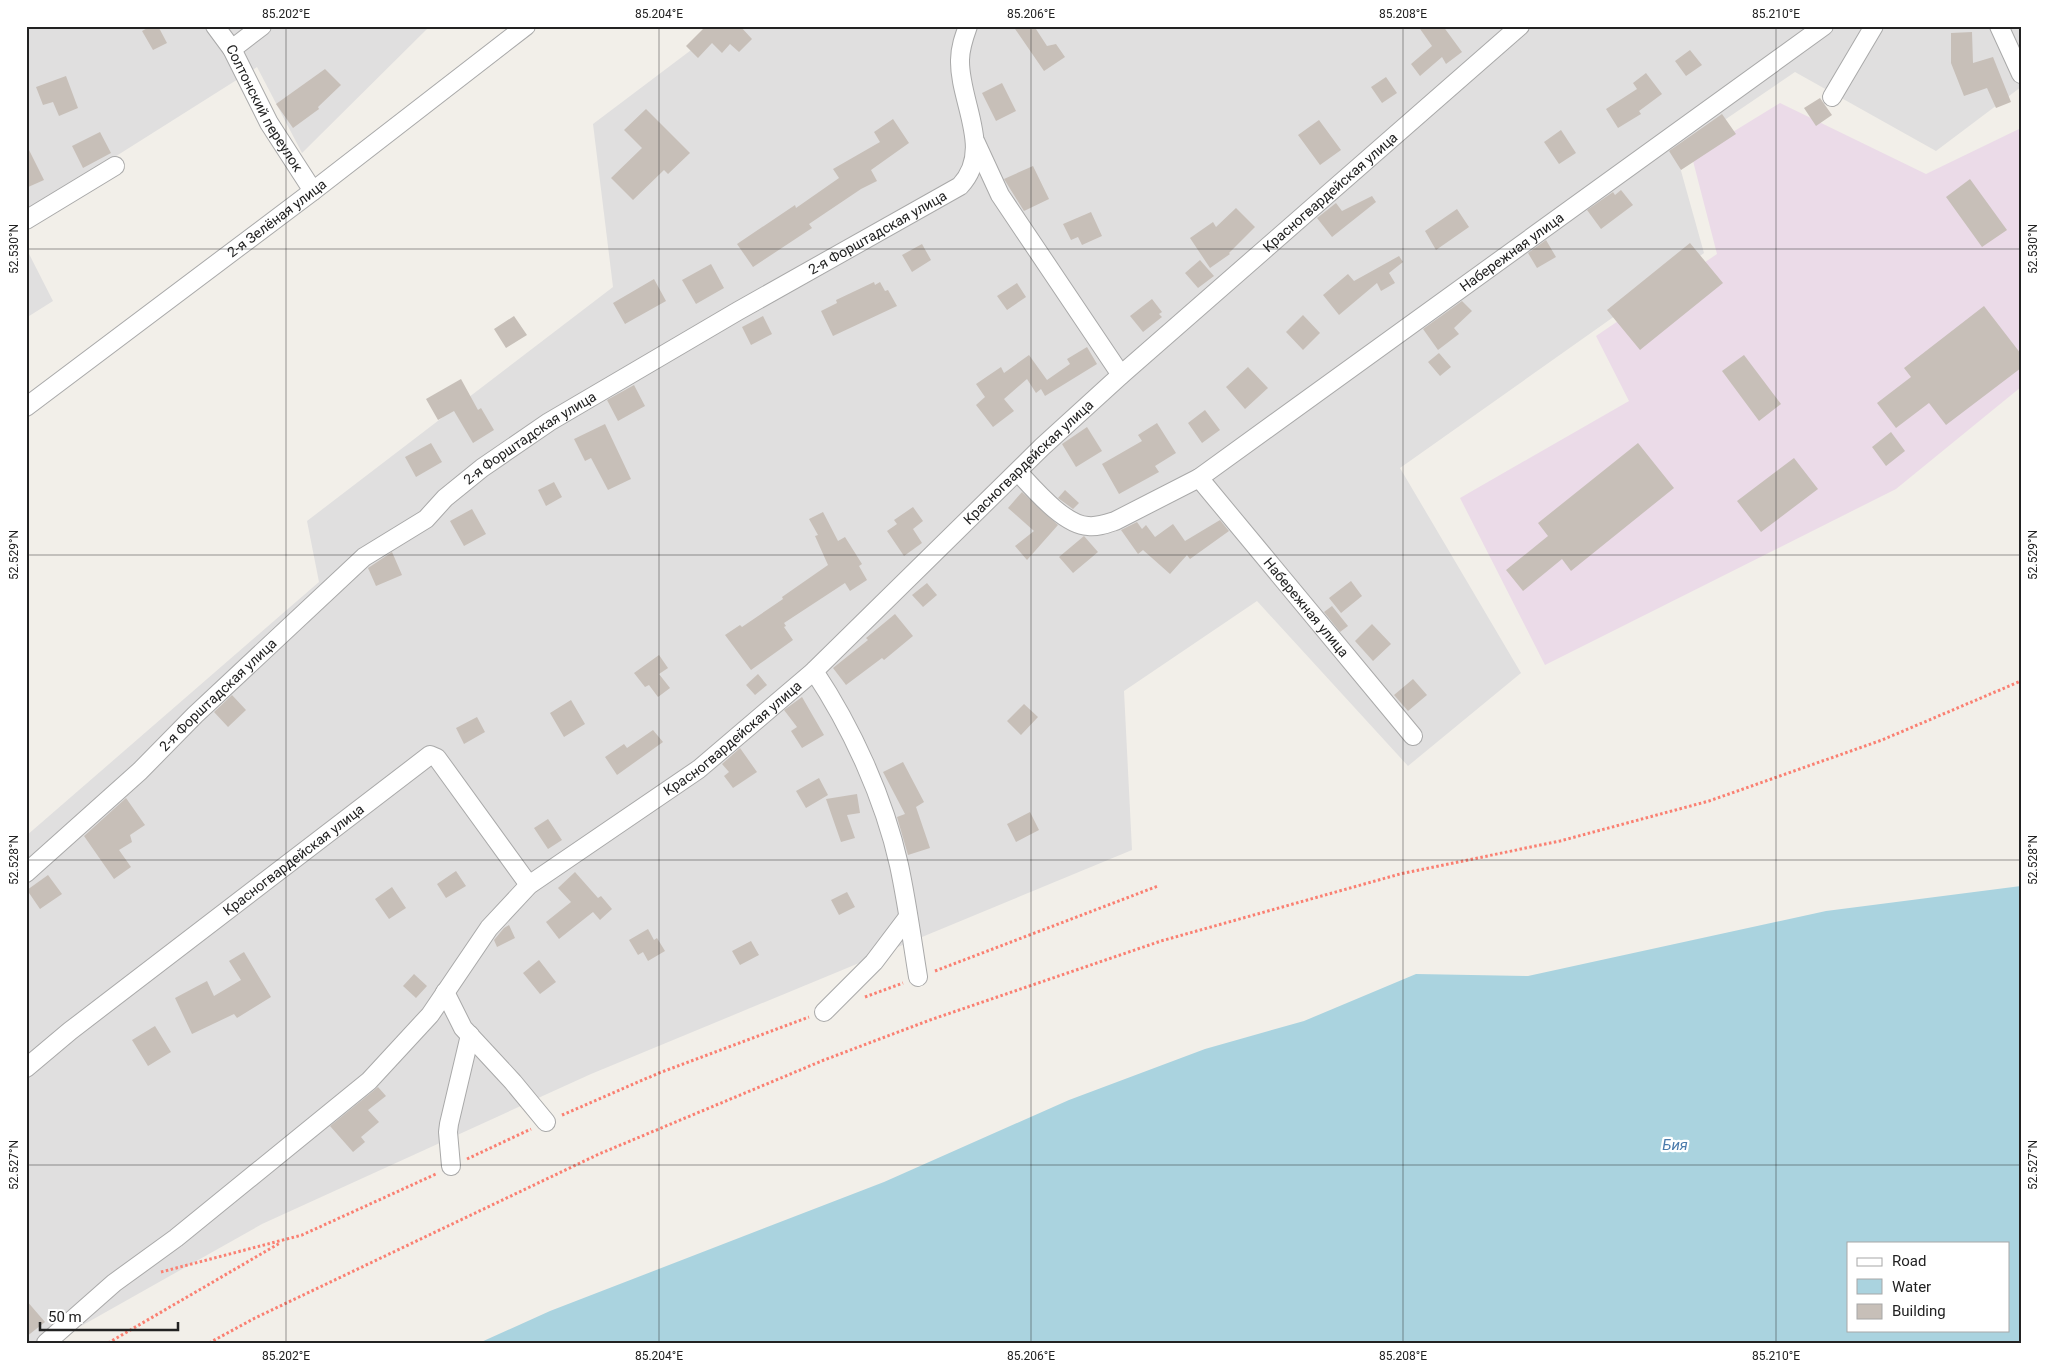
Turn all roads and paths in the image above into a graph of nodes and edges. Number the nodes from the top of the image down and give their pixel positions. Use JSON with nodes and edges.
{"nodes":[{"id":1,"x":215,"y":26,"type":"edge"},
{"id":2,"x":262,"y":26,"type":"edge"},
{"id":3,"x":526,"y":26,"type":"edge"},
{"id":4,"x":968,"y":26,"type":"edge"},
{"id":5,"x":1520,"y":26,"type":"edge"},
{"id":6,"x":1824,"y":26,"type":"edge"},
{"id":7,"x":1874,"y":26,"type":"edge"},
{"id":8,"x":1999,"y":26,"type":"edge"},
{"id":9,"x":232,"y":49,"type":"junction"},
{"id":10,"x":2021,"y":74,"type":"edge"},
{"id":11,"x":1832,"y":97,"type":"dead end"},
{"id":12,"x":976,"y":143,"type":"junction"},
{"id":13,"x":115,"y":166,"type":"dead end"},
{"id":14,"x":313,"y":191,"type":"junction"},
{"id":15,"x":26,"y":220,"type":"edge"},
{"id":16,"x":1121,"y":375,"type":"junction"},
{"id":17,"x":26,"y":407,"type":"edge"},
{"id":18,"x":1018,"y":472,"type":"junction"},
{"id":19,"x":1199,"y":478,"type":"junction"},
{"id":20,"x":814,"y":671,"type":"junction"},
{"id":21,"x":2021,"y":681,"type":"edge"},
{"id":22,"x":1413,"y":736,"type":"dead end"},
{"id":23,"x":26,"y":873,"type":"edge"},
{"id":24,"x":529,"y":885,"type":"junction"},
{"id":25,"x":1158,"y":886,"type":"dead end"},
{"id":26,"x":908,"y":917,"type":"junction"},
{"id":27,"x":918,"y":977,"type":"junction"},
{"id":28,"x":445,"y":992,"type":"junction"},
{"id":29,"x":858,"y":999,"type":"dead end"},
{"id":30,"x":824,"y":1012,"type":"joint"},
{"id":31,"x":470,"y":1035,"type":"junction"},
{"id":32,"x":26,"y":1068,"type":"edge"},
{"id":33,"x":546,"y":1122,"type":"junction"},
{"id":34,"x":451,"y":1166,"type":"junction"},
{"id":35,"x":285,"y":1240,"type":"junction"},
{"id":36,"x":152,"y":1274,"type":"dead end"},
{"id":37,"x":46,"y":1343,"type":"edge"},
{"id":38,"x":108,"y":1343,"type":"edge"},
{"id":39,"x":209,"y":1343,"type":"edge"}],
"edges":[{"from":1,"to":9,"type":"street","name":"Солтонский переулок"},
{"from":2,"to":9,"type":"street"},
{"from":3,"to":14,"type":"street","name":"2-я Зелёная улица"},
{"from":4,"to":12,"type":"street","name":"2-я Форштадская улица"},
{"from":5,"to":16,"type":"street","name":"Красногвардейская улица"},
{"from":6,"to":19,"type":"street","name":"Набережная улица"},
{"from":7,"to":11,"type":"street"},
{"from":8,"to":10,"type":"street"},
{"from":9,"to":14,"type":"street","name":"Солтонский переулок"},
{"from":12,"to":16,"type":"street"},
{"from":12,"to":23,"type":"street","name":"2-я Форштадская улица"},
{"from":13,"to":15,"type":"street"},
{"from":14,"to":17,"type":"street","name":"2-я Зелёная улица"},
{"from":16,"to":18,"type":"street","name":"Красногвардейская улица"},
{"from":18,"to":19,"type":"street","name":"Набережная улица"},
{"from":18,"to":20,"type":"street","name":"Красногвардейская улица"},
{"from":19,"to":22,"type":"street","name":"Набережная улица"},
{"from":20,"to":24,"type":"street","name":"Красногвардейская улица"},
{"from":20,"to":26,"type":"street"},
{"from":21,"to":39,"type":"path"},
{"from":24,"to":28,"type":"street","name":"Красногвардейская улица"},
{"from":24,"to":32,"type":"street","name":"Красногвардейская улица"},
{"from":25,"to":27,"type":"path"},
{"from":26,"to":27,"type":"street"},
{"from":26,"to":30,"type":"street"},
{"from":27,"to":29,"type":"path"},
{"from":28,"to":31,"type":"street"},
{"from":28,"to":37,"type":"street","name":"Красногвардейская улица"},
{"from":30,"to":33,"type":"path"},
{"from":31,"to":33,"type":"street"},
{"from":31,"to":34,"type":"street"},
{"from":33,"to":34,"type":"path"},
{"from":34,"to":35,"type":"path"},
{"from":35,"to":36,"type":"path"},
{"from":35,"to":38,"type":"path"}]}
